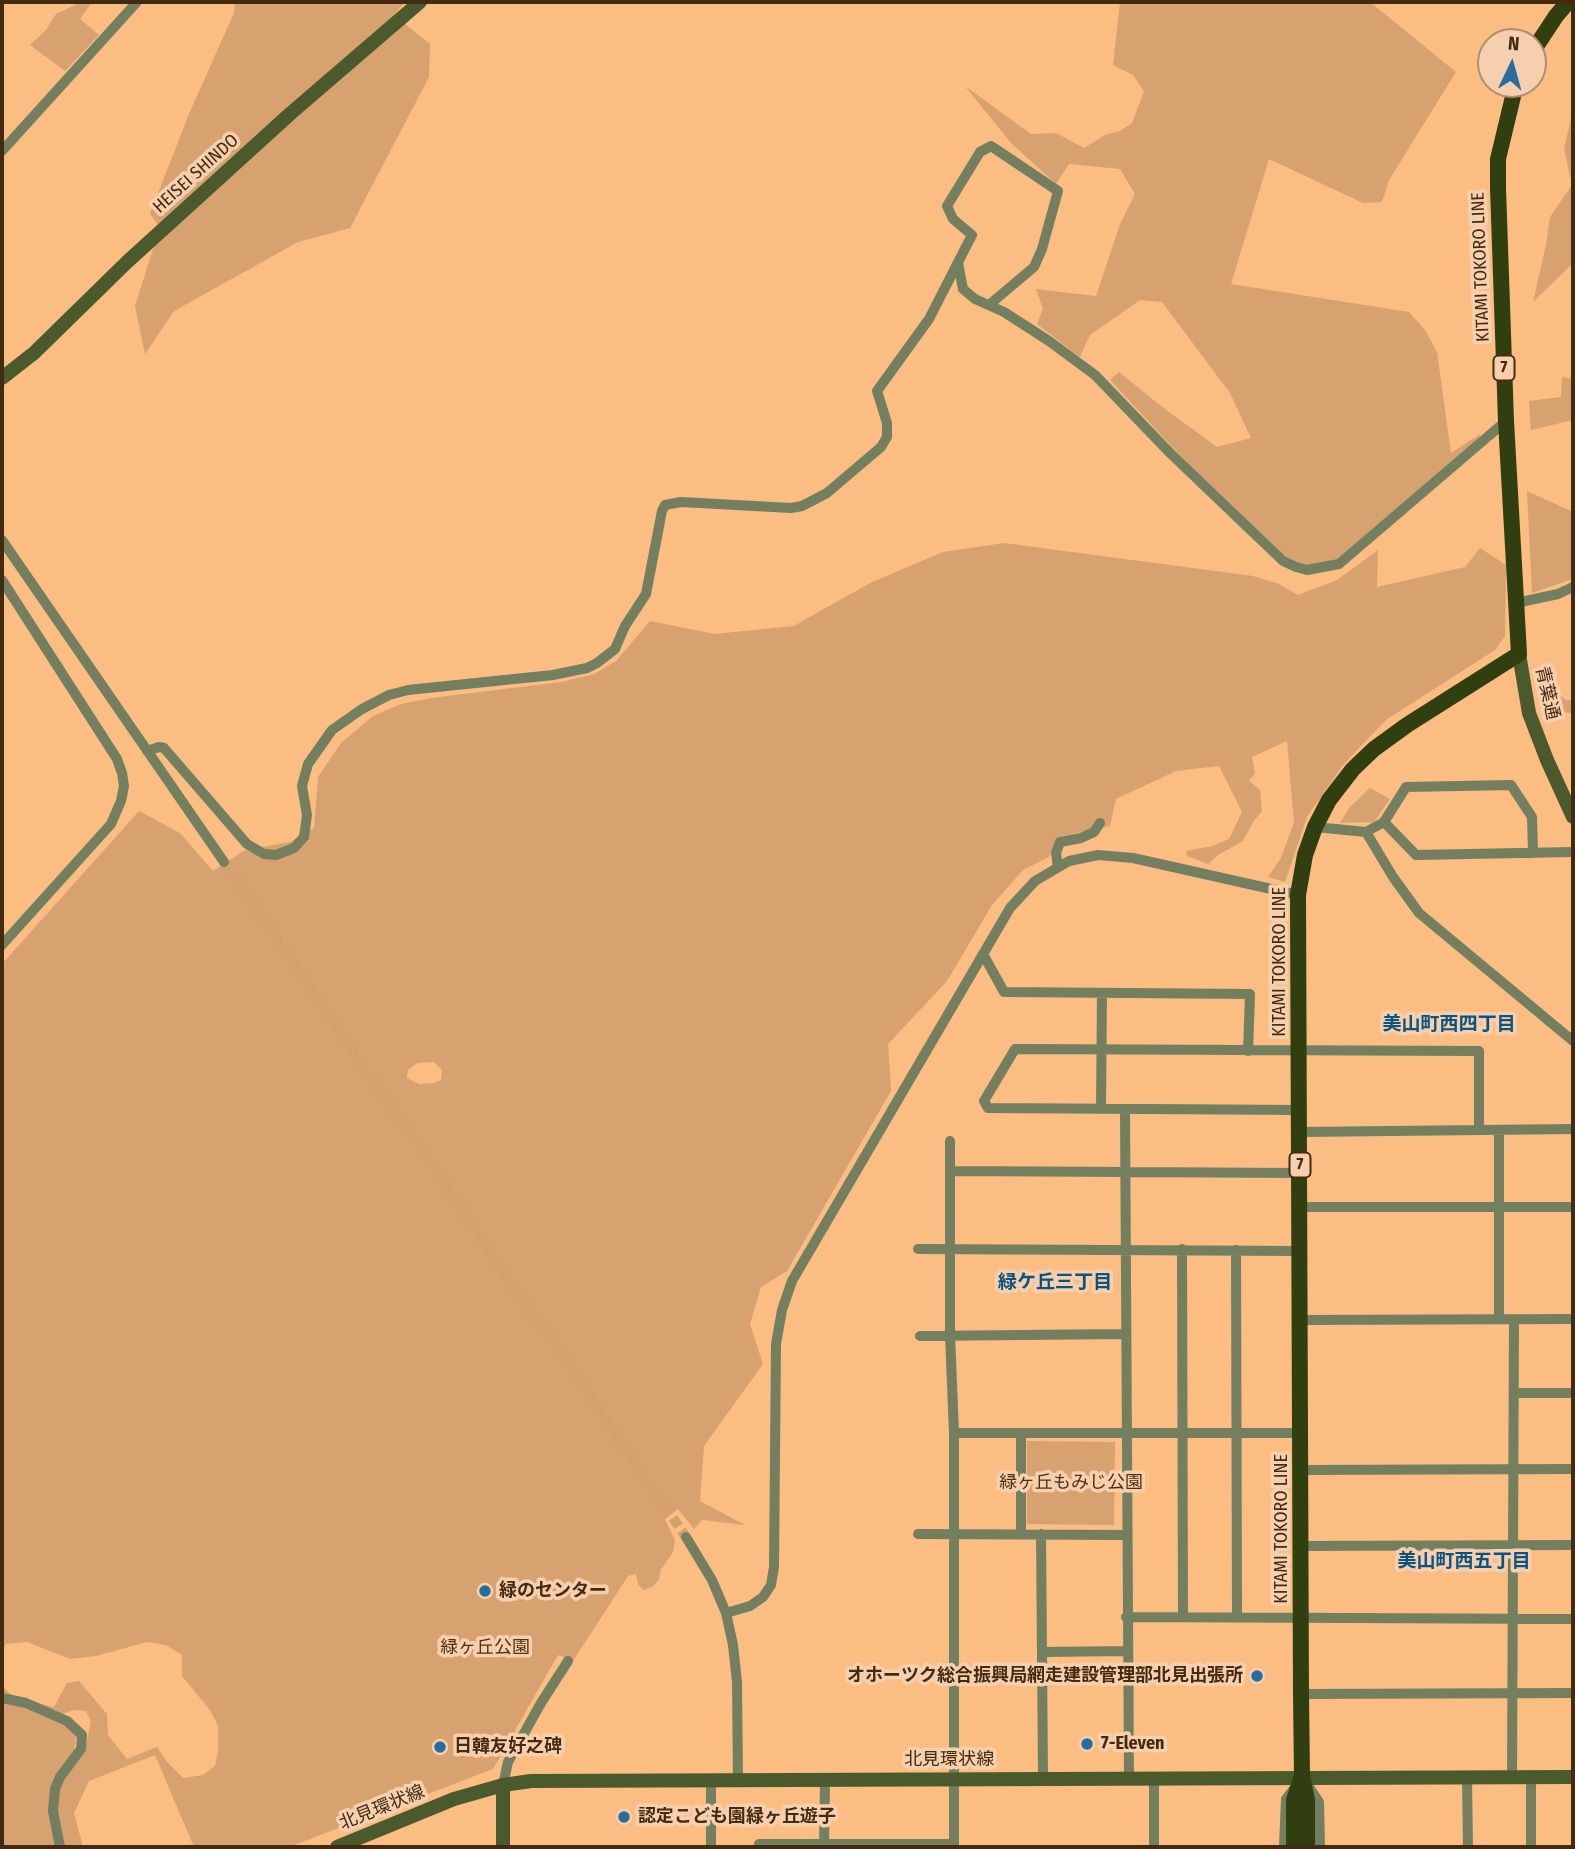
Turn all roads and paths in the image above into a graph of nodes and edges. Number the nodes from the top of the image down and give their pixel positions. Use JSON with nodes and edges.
{"nodes":[{"id":1,"x":136,"y":2,"type":"edge"},
{"id":2,"x":420,"y":2,"type":"edge"},
{"id":3,"x":1568,"y":2,"type":"edge"},
{"id":4,"x":1547,"y":30,"type":"edge"},
{"id":5,"x":1513,"y":98,"type":"edge"},
{"id":6,"x":2,"y":151,"type":"edge"},
{"id":7,"x":958,"y":263,"type":"junction"},
{"id":8,"x":989,"y":305,"type":"junction"},
{"id":9,"x":2,"y":378,"type":"edge"},
{"id":10,"x":1506,"y":421,"type":"junction"},
{"id":11,"x":2,"y":540,"type":"edge"},
{"id":12,"x":2,"y":580,"type":"edge"},
{"id":13,"x":1573,"y":587,"type":"edge"},
{"id":14,"x":1516,"y":603,"type":"junction"},
{"id":15,"x":1519,"y":654,"type":"junction"},
{"id":16,"x":147,"y":751,"type":"junction"},
{"id":17,"x":1573,"y":817,"type":"edge"},
{"id":18,"x":1384,"y":822,"type":"junction"},
{"id":19,"x":1100,"y":823,"type":"dead end"},
{"id":20,"x":1315,"y":827,"type":"junction"},
{"id":21,"x":1366,"y":831,"type":"junction"},
{"id":22,"x":1573,"y":852,"type":"edge"},
{"id":23,"x":1533,"y":853,"type":"junction"},
{"id":24,"x":224,"y":862,"type":"tunnel mouth"},
{"id":25,"x":1058,"y":867,"type":"junction"},
{"id":26,"x":1298,"y":895,"type":"junction"},
{"id":27,"x":2,"y":945,"type":"edge"},
{"id":28,"x":983,"y":954,"type":"junction"},
{"id":29,"x":1102,"y":993,"type":"junction"},
{"id":30,"x":1573,"y":1041,"type":"edge"},
{"id":31,"x":1101,"y":1049,"type":"junction"},
{"id":32,"x":1248,"y":1051,"type":"junction"},
{"id":33,"x":1300,"y":1051,"type":"junction"},
{"id":34,"x":1101,"y":1109,"type":"junction"},
{"id":35,"x":1125,"y":1109,"type":"junction"},
{"id":36,"x":1300,"y":1110,"type":"junction"},
{"id":37,"x":1573,"y":1129,"type":"edge"},
{"id":38,"x":1479,"y":1130,"type":"junction"},
{"id":39,"x":1499,"y":1130,"type":"junction"},
{"id":40,"x":1300,"y":1132,"type":"junction"},
{"id":41,"x":950,"y":1141,"type":"dead end"},
{"id":42,"x":950,"y":1171,"type":"junction"},
{"id":43,"x":1125,"y":1172,"type":"junction"},
{"id":44,"x":1300,"y":1173,"type":"junction"},
{"id":45,"x":1300,"y":1207,"type":"junction"},
{"id":46,"x":1500,"y":1207,"type":"junction"},
{"id":47,"x":1573,"y":1207,"type":"edge"},
{"id":48,"x":918,"y":1249,"type":"dead end"},
{"id":49,"x":1125,"y":1249,"type":"junction"},
{"id":50,"x":1182,"y":1249,"type":"junction"},
{"id":51,"x":950,"y":1250,"type":"junction"},
{"id":52,"x":1236,"y":1250,"type":"junction"},
{"id":53,"x":1300,"y":1251,"type":"junction"},
{"id":54,"x":1499,"y":1319,"type":"junction"},
{"id":55,"x":1573,"y":1319,"type":"edge"},
{"id":56,"x":1300,"y":1320,"type":"junction"},
{"id":57,"x":1514,"y":1320,"type":"junction"},
{"id":58,"x":1126,"y":1334,"type":"junction"},
{"id":59,"x":950,"y":1335,"type":"junction"},
{"id":60,"x":920,"y":1336,"type":"dead end"},
{"id":61,"x":1514,"y":1393,"type":"junction"},
{"id":62,"x":1573,"y":1394,"type":"edge"},
{"id":63,"x":1182,"y":1432,"type":"junction"},
{"id":64,"x":954,"y":1433,"type":"junction"},
{"id":65,"x":1021,"y":1433,"type":"junction"},
{"id":66,"x":1127,"y":1433,"type":"junction"},
{"id":67,"x":1236,"y":1433,"type":"junction"},
{"id":68,"x":1301,"y":1433,"type":"junction"},
{"id":69,"x":1573,"y":1469,"type":"edge"},
{"id":70,"x":1301,"y":1470,"type":"junction"},
{"id":71,"x":1513,"y":1470,"type":"junction"},
{"id":72,"x":918,"y":1534,"type":"dead end"},
{"id":73,"x":954,"y":1534,"type":"junction"},
{"id":74,"x":1021,"y":1534,"type":"junction"},
{"id":75,"x":1041,"y":1534,"type":"junction"},
{"id":76,"x":1126,"y":1535,"type":"junction"},
{"id":77,"x":685,"y":1537,"type":"tunnel mouth"},
{"id":78,"x":1573,"y":1545,"type":"edge"},
{"id":79,"x":1301,"y":1546,"type":"junction"},
{"id":80,"x":1513,"y":1546,"type":"junction"},
{"id":81,"x":726,"y":1613,"type":"junction"},
{"id":82,"x":1183,"y":1616,"type":"junction"},
{"id":83,"x":1237,"y":1616,"type":"junction"},
{"id":84,"x":1126,"y":1617,"type":"junction"},
{"id":85,"x":1301,"y":1618,"type":"junction"},
{"id":86,"x":1573,"y":1619,"type":"edge"},
{"id":87,"x":1514,"y":1620,"type":"junction"},
{"id":88,"x":1127,"y":1651,"type":"junction"},
{"id":89,"x":1042,"y":1652,"type":"junction"},
{"id":90,"x":568,"y":1661,"type":"dead end"},
{"id":91,"x":1513,"y":1693,"type":"junction"},
{"id":92,"x":1573,"y":1693,"type":"edge"},
{"id":93,"x":1301,"y":1694,"type":"junction"},
{"id":94,"x":2,"y":1698,"type":"edge"},
{"id":95,"x":1302,"y":1776,"type":"junction"},
{"id":96,"x":1154,"y":1777,"type":"junction"},
{"id":97,"x":1467,"y":1777,"type":"junction"},
{"id":98,"x":1512,"y":1777,"type":"junction"},
{"id":99,"x":1531,"y":1777,"type":"junction"},
{"id":100,"x":1573,"y":1777,"type":"edge"},
{"id":101,"x":1043,"y":1778,"type":"junction"},
{"id":102,"x":1129,"y":1778,"type":"junction"},
{"id":103,"x":711,"y":1779,"type":"junction"},
{"id":104,"x":954,"y":1779,"type":"junction"},
{"id":105,"x":738,"y":1780,"type":"junction"},
{"id":106,"x":825,"y":1780,"type":"junction"},
{"id":107,"x":503,"y":1785,"type":"junction"},
{"id":108,"x":360,"y":1843,"type":"edge"},
{"id":109,"x":824,"y":1846,"type":"edge"},
{"id":110,"x":891,"y":1846,"type":"edge"},
{"id":111,"x":954,"y":1846,"type":"edge"},
{"id":112,"x":60,"y":1847,"type":"edge"},
{"id":113,"x":337,"y":1847,"type":"edge"},
{"id":114,"x":503,"y":1847,"type":"edge"},
{"id":115,"x":711,"y":1847,"type":"edge"},
{"id":116,"x":759,"y":1847,"type":"edge"},
{"id":117,"x":1154,"y":1847,"type":"edge"},
{"id":118,"x":1284,"y":1847,"type":"edge"},
{"id":119,"x":1294,"y":1847,"type":"edge"},
{"id":120,"x":1307,"y":1847,"type":"edge"},
{"id":121,"x":1320,"y":1847,"type":"edge"},
{"id":122,"x":1468,"y":1847,"type":"edge"},
{"id":123,"x":1531,"y":1847,"type":"edge"}],
"edges":[{"from":1,"to":6,"type":"street"},
{"from":2,"to":9,"type":"main road","name":"HEISEI SHINDO"},
{"from":3,"to":4,"type":"main road"},
{"from":5,"to":10,"type":"main road","name":"KITAMI TOKORO LINE","number":"7"},
{"from":7,"to":8,"type":"street"},
{"from":7,"to":8,"type":"street"},
{"from":7,"to":16,"type":"street"},
{"from":8,"to":10,"type":"street"},
{"from":10,"to":14,"type":"main road","name":"KITAMI TOKORO LINE","number":"7"},
{"from":11,"to":16,"type":"street"},
{"from":12,"to":27,"type":"street"},
{"from":13,"to":14,"type":"street"},
{"from":14,"to":15,"type":"main road","name":"KITAMI TOKORO LINE","number":"7"},
{"from":15,"to":17,"type":"main road","name":"青葉通"},
{"from":15,"to":20,"type":"main road","name":"KITAMI TOKORO LINE","number":"7"},
{"from":16,"to":24,"type":"street"},
{"from":18,"to":21,"type":"street"},
{"from":18,"to":23,"type":"street"},
{"from":18,"to":23,"type":"street"},
{"from":19,"to":25,"type":"street"},
{"from":20,"to":21,"type":"street"},
{"from":20,"to":26,"type":"main road","name":"KITAMI TOKORO LINE","number":"7"},
{"from":21,"to":30,"type":"street"},
{"from":22,"to":23,"type":"street"},
{"from":25,"to":26,"type":"street"},
{"from":25,"to":28,"type":"street"},
{"from":26,"to":33,"type":"main road","name":"KITAMI TOKORO LINE","number":"7"},
{"from":28,"to":29,"type":"street"},
{"from":28,"to":81,"type":"street"},
{"from":29,"to":31,"type":"street"},
{"from":29,"to":32,"type":"street"},
{"from":31,"to":32,"type":"street"},
{"from":31,"to":34,"type":"street"},
{"from":31,"to":34,"type":"street"},
{"from":32,"to":33,"type":"street"},
{"from":33,"to":36,"type":"main road","name":"KITAMI TOKORO LINE","number":"7"},
{"from":33,"to":38,"type":"street"},
{"from":34,"to":35,"type":"street"},
{"from":35,"to":36,"type":"street"},
{"from":35,"to":43,"type":"street"},
{"from":36,"to":40,"type":"main road","name":"KITAMI TOKORO LINE","number":"7"},
{"from":37,"to":39,"type":"street"},
{"from":38,"to":39,"type":"street"},
{"from":38,"to":40,"type":"street"},
{"from":39,"to":46,"type":"street"},
{"from":40,"to":44,"type":"main road","name":"KITAMI TOKORO LINE","number":"7"},
{"from":41,"to":42,"type":"street"},
{"from":42,"to":43,"type":"street"},
{"from":42,"to":51,"type":"street"},
{"from":43,"to":44,"type":"street"},
{"from":43,"to":49,"type":"street"},
{"from":44,"to":45,"type":"main road","name":"KITAMI TOKORO LINE","number":"7"},
{"from":45,"to":46,"type":"street"},
{"from":45,"to":53,"type":"main road","name":"KITAMI TOKORO LINE","number":"7"},
{"from":46,"to":47,"type":"street"},
{"from":46,"to":54,"type":"street"},
{"from":48,"to":51,"type":"street"},
{"from":49,"to":50,"type":"street"},
{"from":49,"to":51,"type":"street"},
{"from":49,"to":58,"type":"street"},
{"from":50,"to":52,"type":"street"},
{"from":50,"to":63,"type":"street"},
{"from":51,"to":59,"type":"street"},
{"from":52,"to":53,"type":"street"},
{"from":52,"to":67,"type":"street"},
{"from":53,"to":56,"type":"main road","name":"KITAMI TOKORO LINE","number":"7"},
{"from":54,"to":56,"type":"street"},
{"from":54,"to":57,"type":"street"},
{"from":55,"to":57,"type":"street"},
{"from":56,"to":68,"type":"main road","name":"KITAMI TOKORO LINE","number":"7"},
{"from":57,"to":61,"type":"street"},
{"from":58,"to":59,"type":"street"},
{"from":58,"to":66,"type":"street"},
{"from":59,"to":60,"type":"street"},
{"from":59,"to":64,"type":"street"},
{"from":61,"to":62,"type":"street"},
{"from":61,"to":71,"type":"street"},
{"from":63,"to":66,"type":"street"},
{"from":63,"to":67,"type":"street"},
{"from":63,"to":82,"type":"street"},
{"from":64,"to":65,"type":"street"},
{"from":64,"to":73,"type":"street"},
{"from":65,"to":66,"type":"street"},
{"from":65,"to":74,"type":"street"},
{"from":66,"to":76,"type":"street"},
{"from":67,"to":68,"type":"street"},
{"from":67,"to":83,"type":"street"},
{"from":68,"to":70,"type":"main road","name":"KITAMI TOKORO LINE","number":"7"},
{"from":69,"to":71,"type":"street"},
{"from":70,"to":71,"type":"street"},
{"from":70,"to":79,"type":"main road","name":"KITAMI TOKORO LINE","number":"7"},
{"from":71,"to":80,"type":"street"},
{"from":72,"to":73,"type":"street"},
{"from":73,"to":74,"type":"street"},
{"from":73,"to":104,"type":"street"},
{"from":74,"to":75,"type":"street"},
{"from":75,"to":76,"type":"street"},
{"from":75,"to":89,"type":"street"},
{"from":76,"to":84,"type":"street"},
{"from":77,"to":81,"type":"street"},
{"from":78,"to":80,"type":"street"},
{"from":79,"to":80,"type":"street"},
{"from":79,"to":85,"type":"main road","name":"KITAMI TOKORO LINE","number":"7"},
{"from":80,"to":87,"type":"street"},
{"from":81,"to":105,"type":"street"},
{"from":82,"to":83,"type":"street"},
{"from":82,"to":84,"type":"street"},
{"from":83,"to":85,"type":"street"},
{"from":84,"to":88,"type":"street"},
{"from":85,"to":87,"type":"street"},
{"from":85,"to":93,"type":"main road","name":"KITAMI TOKORO LINE","number":"7"},
{"from":86,"to":87,"type":"street"},
{"from":87,"to":91,"type":"street"},
{"from":88,"to":89,"type":"street"},
{"from":88,"to":102,"type":"street"},
{"from":89,"to":101,"type":"street"},
{"from":90,"to":107,"type":"street"},
{"from":91,"to":92,"type":"street"},
{"from":91,"to":93,"type":"street"},
{"from":91,"to":98,"type":"street"},
{"from":93,"to":95,"type":"main road","name":"KITAMI TOKORO LINE","number":"7"},
{"from":94,"to":112,"type":"street"},
{"from":95,"to":96,"type":"main road","name":"北見環状線"},
{"from":95,"to":97,"type":"main road","name":"北見環状線"},
{"from":95,"to":118,"type":"street"},
{"from":95,"to":119,"type":"main road","name":"KITAMI TOKORO LINE","number":"7"},
{"from":95,"to":120,"type":"main road","name":"KITAMI TOKORO LINE","number":"7"},
{"from":95,"to":121,"type":"street"},
{"from":96,"to":102,"type":"main road","name":"北見環状線"},
{"from":96,"to":117,"type":"street"},
{"from":97,"to":98,"type":"main road","name":"北見環状線"},
{"from":97,"to":122,"type":"street"},
{"from":98,"to":99,"type":"main road","name":"北見環状線"},
{"from":99,"to":100,"type":"main road","name":"北見環状線"},
{"from":99,"to":123,"type":"street"},
{"from":101,"to":102,"type":"main road","name":"北見環状線"},
{"from":101,"to":104,"type":"main road","name":"北見環状線"},
{"from":103,"to":105,"type":"main road","name":"北見環状線"},
{"from":103,"to":107,"type":"main road","name":"北見環状線"},
{"from":103,"to":115,"type":"street"},
{"from":104,"to":106,"type":"main road","name":"北見環状線"},
{"from":104,"to":111,"type":"street"},
{"from":105,"to":106,"type":"main road","name":"北見環状線"},
{"from":106,"to":109,"type":"street"},
{"from":107,"to":108,"type":"main road","name":"北見環状線"},
{"from":107,"to":114,"type":"main road"},
{"from":108,"to":113,"type":"main road","name":"北見環状線"},
{"from":109,"to":110,"type":"street"},
{"from":109,"to":116,"type":"street"},
{"from":110,"to":111,"type":"street"}]}
